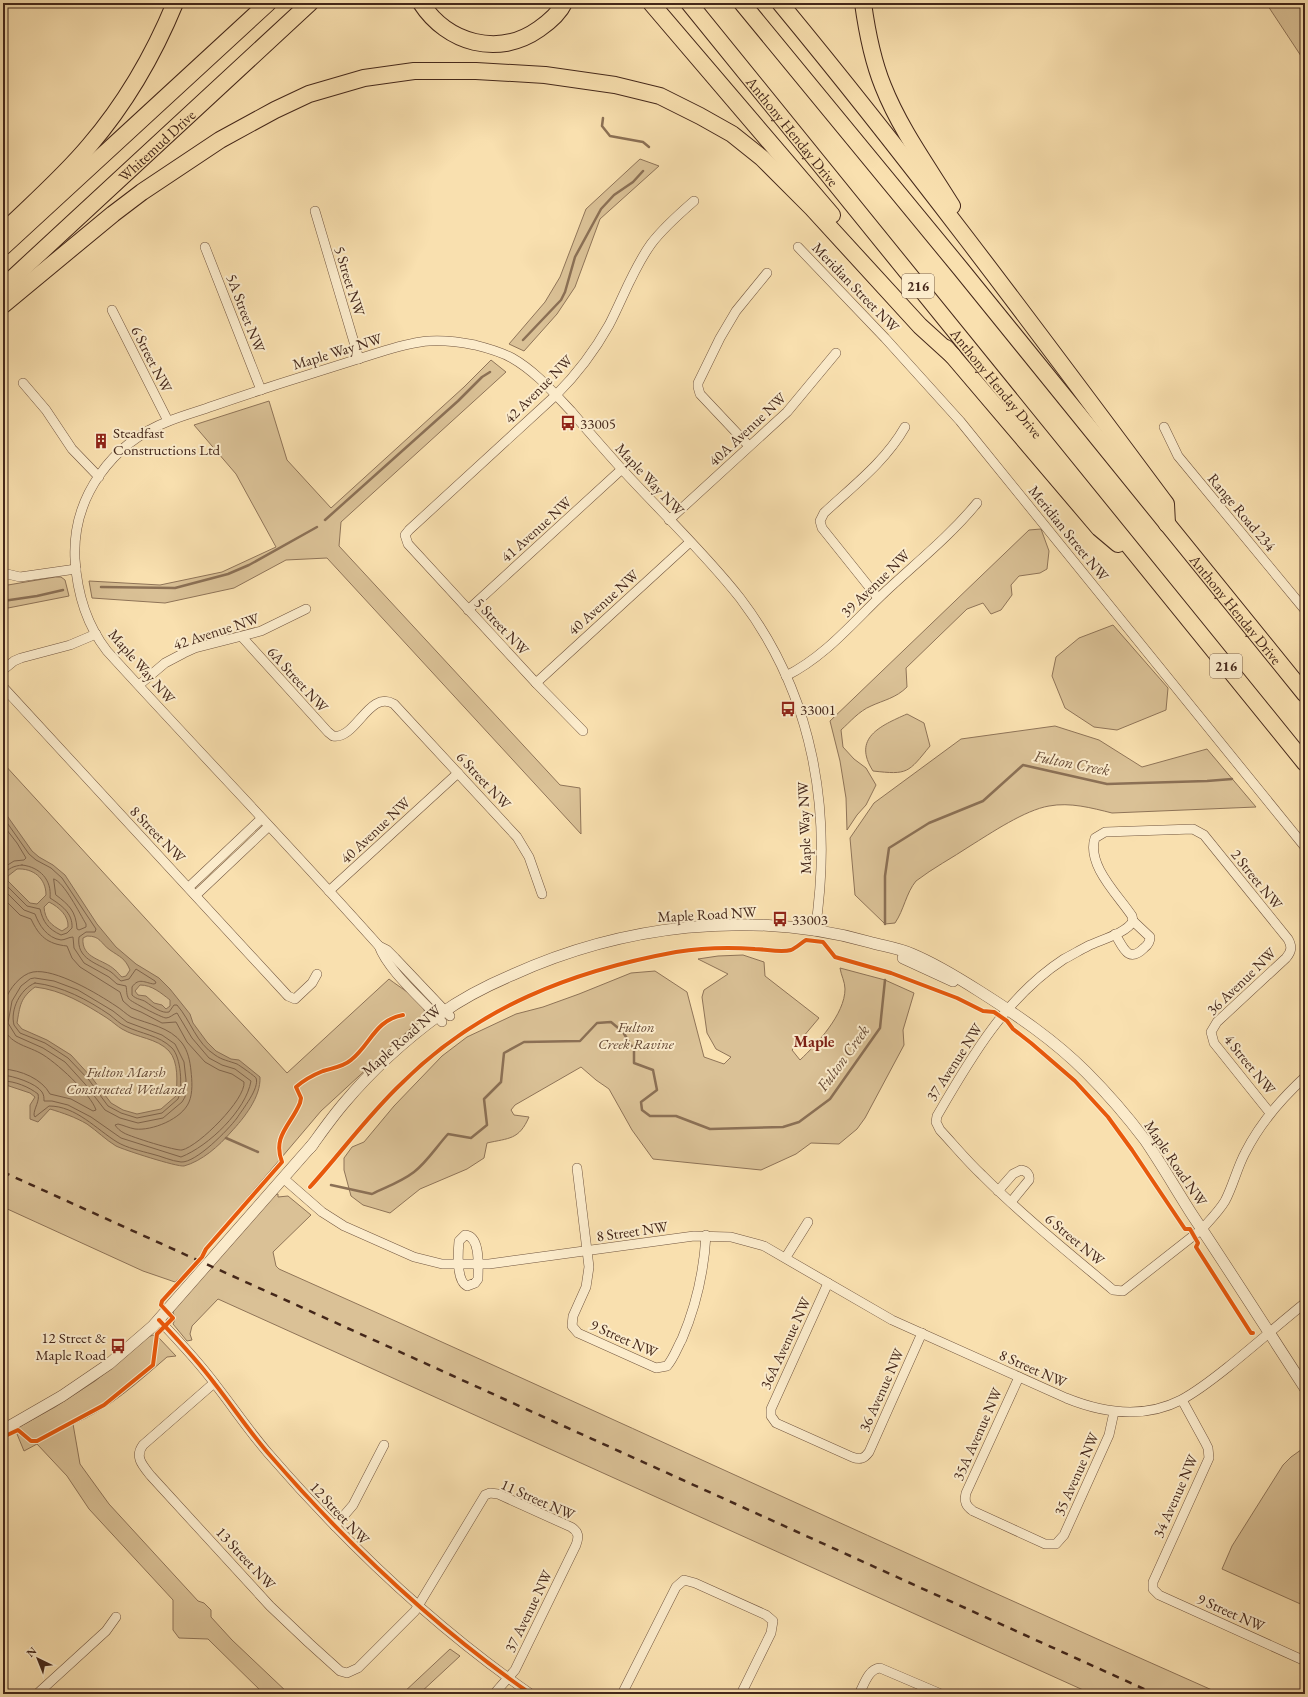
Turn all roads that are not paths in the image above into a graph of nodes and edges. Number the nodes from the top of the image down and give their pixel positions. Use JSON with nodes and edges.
{"nodes":[{"id":1,"x":175,"y":3,"type":"edge"},
{"id":2,"x":268,"y":3,"type":"edge"},
{"id":3,"x":310,"y":3,"type":"edge"},
{"id":4,"x":421,"y":3,"type":"edge"},
{"id":5,"x":564,"y":3,"type":"edge"},
{"id":6,"x":651,"y":3,"type":"edge"},
{"id":7,"x":689,"y":3,"type":"edge"},
{"id":8,"x":742,"y":3,"type":"edge"},
{"id":9,"x":780,"y":3,"type":"edge"},
{"id":10,"x":863,"y":3,"type":"edge"},
{"id":11,"x":694,"y":201,"type":"dead end"},
{"id":12,"x":315,"y":211,"type":"dead end"},
{"id":13,"x":3,"y":232,"type":"edge"},
{"id":14,"x":3,"y":247,"type":"edge"},
{"id":15,"x":205,"y":247,"type":"dead end"},
{"id":16,"x":798,"y":247,"type":"dead end"},
{"id":17,"x":990,"y":271,"type":"junction"},
{"id":18,"x":767,"y":273,"type":"dead end"},
{"id":19,"x":3,"y":287,"type":"edge"},
{"id":20,"x":3,"y":305,"type":"edge"},
{"id":21,"x":112,"y":310,"type":"dead end"},
{"id":22,"x":836,"y":353,"type":"dead end"},
{"id":23,"x":953,"y":356,"type":"junction"},
{"id":24,"x":359,"y":359,"type":"junction"},
{"id":25,"x":23,"y":383,"type":"dead end"},
{"id":26,"x":261,"y":390,"type":"junction"},
{"id":27,"x":556,"y":395,"type":"junction"},
{"id":28,"x":168,"y":421,"type":"junction"},
{"id":29,"x":1164,"y":427,"type":"dead end"},
{"id":30,"x":905,"y":428,"type":"dead end"},
{"id":31,"x":749,"y":446,"type":"junction"},
{"id":32,"x":622,"y":469,"type":"junction"},
{"id":33,"x":99,"y":476,"type":"junction"},
{"id":34,"x":977,"y":503,"type":"dead end"},
{"id":35,"x":670,"y":520,"type":"junction"},
{"id":36,"x":1168,"y":524,"type":"junction"},
{"id":37,"x":405,"y":537,"type":"joint"},
{"id":38,"x":690,"y":542,"type":"junction"},
{"id":39,"x":76,"y":569,"type":"junction"},
{"id":40,"x":1148,"y":570,"type":"junction"},
{"id":41,"x":3,"y":573,"type":"edge"},
{"id":42,"x":878,"y":598,"type":"junction"},
{"id":43,"x":306,"y":610,"type":"dead end"},
{"id":44,"x":468,"y":610,"type":"junction"},
{"id":45,"x":1305,"y":610,"type":"edge"},
{"id":46,"x":96,"y":634,"type":"junction"},
{"id":47,"x":242,"y":637,"type":"junction"},
{"id":48,"x":3,"y":670,"type":"edge"},
{"id":49,"x":786,"y":676,"type":"junction"},
{"id":50,"x":536,"y":683,"type":"junction"},
{"id":51,"x":139,"y":686,"type":"junction"},
{"id":52,"x":3,"y":687,"type":"edge"},
{"id":53,"x":1305,"y":694,"type":"edge"},
{"id":54,"x":385,"y":700,"type":"joint"},
{"id":55,"x":584,"y":731,"type":"dead end"},
{"id":56,"x":1305,"y":763,"type":"edge"},
{"id":57,"x":458,"y":773,"type":"junction"},
{"id":58,"x":261,"y":819,"type":"junction"},
{"id":59,"x":268,"y":827,"type":"junction"},
{"id":60,"x":1305,"y":847,"type":"edge"},
{"id":61,"x":189,"y":887,"type":"junction"},
{"id":62,"x":329,"y":891,"type":"junction"},
{"id":63,"x":542,"y":894,"type":"dead end"},
{"id":64,"x":196,"y":895,"type":"junction"},
{"id":65,"x":1133,"y":921,"type":"junction"},
{"id":66,"x":815,"y":931,"type":"junction"},
{"id":67,"x":1115,"y":934,"type":"junction"},
{"id":68,"x":1291,"y":949,"type":"joint"},
{"id":69,"x":317,"y":974,"type":"dead end"},
{"id":70,"x":1008,"y":1009,"type":"junction"},
{"id":71,"x":444,"y":1016,"type":"junction"},
{"id":72,"x":1210,"y":1032,"type":"joint"},
{"id":73,"x":1305,"y":1077,"type":"edge"},
{"id":74,"x":1270,"y":1113,"type":"junction"},
{"id":75,"x":936,"y":1122,"type":"joint"},
{"id":76,"x":577,"y":1168,"type":"dead end"},
{"id":77,"x":283,"y":1178,"type":"junction"},
{"id":78,"x":998,"y":1191,"type":"junction"},
{"id":79,"x":1011,"y":1202,"type":"junction"},
{"id":80,"x":808,"y":1222,"type":"dead end"},
{"id":81,"x":1202,"y":1229,"type":"junction"},
{"id":82,"x":706,"y":1236,"type":"junction"},
{"id":83,"x":588,"y":1251,"type":"junction"},
{"id":84,"x":786,"y":1257,"type":"junction"},
{"id":85,"x":459,"y":1265,"type":"junction"},
{"id":86,"x":478,"y":1265,"type":"junction"},
{"id":87,"x":828,"y":1282,"type":"junction"},
{"id":88,"x":1305,"y":1303,"type":"edge"},
{"id":89,"x":159,"y":1320,"type":"junction"},
{"id":90,"x":922,"y":1333,"type":"junction"},
{"id":91,"x":1269,"y":1333,"type":"junction"},
{"id":92,"x":1019,"y":1377,"type":"junction"},
{"id":93,"x":214,"y":1383,"type":"junction"},
{"id":94,"x":1305,"y":1388,"type":"edge"},
{"id":95,"x":1182,"y":1400,"type":"junction"},
{"id":96,"x":1114,"y":1412,"type":"junction"},
{"id":97,"x":5,"y":1428,"type":"edge"},
{"id":98,"x":384,"y":1445,"type":"dead end"},
{"id":99,"x":864,"y":1458,"type":"joint"},
{"id":100,"x":335,"y":1526,"type":"junction"},
{"id":101,"x":578,"y":1535,"type":"joint"},
{"id":102,"x":1056,"y":1544,"type":"joint"},
{"id":103,"x":1153,"y":1582,"type":"joint"},
{"id":104,"x":419,"y":1607,"type":"junction"},
{"id":105,"x":116,"y":1617,"type":"dead end"},
{"id":106,"x":1305,"y":1661,"type":"edge"},
{"id":107,"x":509,"y":1679,"type":"junction"},
{"id":108,"x":37,"y":1694,"type":"edge"},
{"id":109,"x":494,"y":1694,"type":"edge"},
{"id":110,"x":530,"y":1694,"type":"edge"},
{"id":111,"x":622,"y":1694,"type":"edge"},
{"id":112,"x":741,"y":1694,"type":"edge"},
{"id":113,"x":859,"y":1694,"type":"edge"},
{"id":114,"x":941,"y":1694,"type":"edge"}],
"edges":[{"from":1,"to":13,"type":"highway"},
{"from":2,"to":14,"type":"highway","name":"Whitemud Drive"},
{"from":3,"to":19,"type":"highway","name":"Whitemud Drive"},
{"from":4,"to":5,"type":"highway"},
{"from":6,"to":23,"type":"highway"},
{"from":7,"to":40,"type":"highway","name":"Anthony Henday Drive","number":"216"},
{"from":8,"to":36,"type":"highway","name":"Anthony Henday Drive"},
{"from":9,"to":17,"type":"highway"},
{"from":10,"to":17,"type":"highway"},
{"from":11,"to":27,"type":"street","name":"42 Avenue NW"},
{"from":12,"to":24,"type":"street","name":"5 Street NW"},
{"from":15,"to":26,"type":"street","name":"5A Street NW"},
{"from":16,"to":60,"type":"street","name":"Meridian Street NW"},
{"from":17,"to":36,"type":"highway"},
{"from":18,"to":31,"type":"street"},
{"from":20,"to":23,"type":"highway"},
{"from":21,"to":28,"type":"street","name":"6 Street NW"},
{"from":22,"to":31,"type":"street","name":"40A Avenue NW"},
{"from":23,"to":40,"type":"highway"},
{"from":24,"to":26,"type":"street","name":"Maple Way NW"},
{"from":24,"to":27,"type":"street","name":"Maple Way NW"},
{"from":25,"to":33,"type":"street"},
{"from":26,"to":28,"type":"street","name":"Maple Way NW"},
{"from":27,"to":32,"type":"street","name":"Maple Way NW"},
{"from":27,"to":37,"type":"street","name":"42 Avenue NW"},
{"from":28,"to":33,"type":"street","name":"Maple Way NW"},
{"from":29,"to":45,"type":"street","name":"Range Road 234"},
{"from":30,"to":42,"type":"street"},
{"from":31,"to":35,"type":"street","name":"40A Avenue NW"},
{"from":32,"to":35,"type":"street","name":"Maple Way NW"},
{"from":32,"to":44,"type":"street","name":"41 Avenue NW"},
{"from":33,"to":39,"type":"street","name":"Maple Way NW"},
{"from":34,"to":42,"type":"street","name":"39 Avenue NW"},
{"from":35,"to":38,"type":"street","name":"Maple Way NW"},
{"from":36,"to":53,"type":"highway","name":"Anthony Henday Drive"},
{"from":37,"to":44,"type":"street","name":"5 Street NW"},
{"from":38,"to":49,"type":"street","name":"Maple Way NW"},
{"from":38,"to":50,"type":"street","name":"40 Avenue NW"},
{"from":39,"to":41,"type":"street"},
{"from":39,"to":46,"type":"street","name":"Maple Way NW"},
{"from":40,"to":56,"type":"highway","name":"Anthony Henday Drive","number":"216"},
{"from":42,"to":49,"type":"street","name":"39 Avenue NW"},
{"from":43,"to":47,"type":"street","name":"42 Avenue NW"},
{"from":44,"to":50,"type":"street","name":"5 Street NW"},
{"from":46,"to":48,"type":"street"},
{"from":46,"to":51,"type":"street","name":"Maple Way NW"},
{"from":47,"to":51,"type":"street","name":"42 Avenue NW"},
{"from":47,"to":54,"type":"street","name":"6A Street NW"},
{"from":49,"to":66,"type":"street","name":"Maple Way NW"},
{"from":50,"to":55,"type":"street","name":"5 Street NW"},
{"from":51,"to":58,"type":"street","name":"Maple Way NW"},
{"from":52,"to":61,"type":"street","name":"8 Street NW"},
{"from":54,"to":57,"type":"street","name":"6 Street NW"},
{"from":57,"to":62,"type":"street","name":"40 Avenue NW"},
{"from":57,"to":63,"type":"street","name":"6 Street NW"},
{"from":58,"to":59,"type":"street","name":"Maple Way NW"},
{"from":58,"to":61,"type":"street"},
{"from":59,"to":62,"type":"street","name":"Maple Way NW"},
{"from":59,"to":64,"type":"street"},
{"from":61,"to":64,"type":"street","name":"8 Street NW"},
{"from":62,"to":71,"type":"street","name":"Maple Way NW"},
{"from":64,"to":69,"type":"street","name":"8 Street NW"},
{"from":65,"to":67,"type":"street","name":"37 Avenue NW"},
{"from":65,"to":67,"type":"street"},
{"from":65,"to":68,"type":"street","name":"2 Street NW"},
{"from":66,"to":70,"type":"street","name":"Maple Road NW"},
{"from":66,"to":71,"type":"street","name":"Maple Road NW"},
{"from":67,"to":70,"type":"street","name":"37 Avenue NW"},
{"from":68,"to":72,"type":"street","name":"36 Avenue NW"},
{"from":70,"to":75,"type":"street","name":"37 Avenue NW"},
{"from":70,"to":81,"type":"street","name":"Maple Road NW"},
{"from":71,"to":77,"type":"street","name":"Maple Road NW"},
{"from":72,"to":74,"type":"street","name":"4 Street NW"},
{"from":73,"to":74,"type":"street"},
{"from":74,"to":81,"type":"street"},
{"from":75,"to":78,"type":"street","name":"6 Street NW"},
{"from":76,"to":83,"type":"street"},
{"from":77,"to":85,"type":"street","name":"8 Street NW"},
{"from":77,"to":89,"type":"street","name":"Maple Road NW"},
{"from":78,"to":79,"type":"street","name":"6 Street NW"},
{"from":78,"to":79,"type":"street"},
{"from":79,"to":81,"type":"street","name":"6 Street NW"},
{"from":80,"to":84,"type":"street"},
{"from":81,"to":91,"type":"street","name":"Maple Road NW"},
{"from":82,"to":83,"type":"street","name":"8 Street NW"},
{"from":82,"to":83,"type":"street","name":"9 Street NW"},
{"from":82,"to":84,"type":"street","name":"8 Street NW"},
{"from":83,"to":86,"type":"street","name":"8 Street NW"},
{"from":84,"to":87,"type":"street","name":"8 Street NW"},
{"from":85,"to":86,"type":"street","name":"8 Street NW"},
{"from":85,"to":86,"type":"street"},
{"from":85,"to":86,"type":"street"},
{"from":87,"to":90,"type":"street","name":"8 Street NW"},
{"from":87,"to":99,"type":"street","name":"36A Avenue NW"},
{"from":88,"to":91,"type":"street","name":"8 Street NW"},
{"from":89,"to":93,"type":"street","name":"12 Street NW"},
{"from":89,"to":97,"type":"street","name":"Maple Road NW"},
{"from":90,"to":92,"type":"street","name":"8 Street NW"},
{"from":90,"to":99,"type":"street","name":"36 Avenue NW"},
{"from":91,"to":94,"type":"street","name":"Maple Road NW"},
{"from":91,"to":95,"type":"street","name":"8 Street NW"},
{"from":92,"to":96,"type":"street","name":"8 Street NW"},
{"from":92,"to":102,"type":"street","name":"35A Avenue NW"},
{"from":93,"to":100,"type":"street","name":"12 Street NW"},
{"from":93,"to":104,"type":"street","name":"13 Street NW"},
{"from":95,"to":96,"type":"street","name":"8 Street NW"},
{"from":95,"to":103,"type":"street","name":"34 Avenue NW"},
{"from":96,"to":102,"type":"street","name":"35 Avenue NW"},
{"from":98,"to":100,"type":"street"},
{"from":100,"to":104,"type":"street","name":"12 Street NW"},
{"from":101,"to":104,"type":"street","name":"11 Street NW"},
{"from":101,"to":107,"type":"street","name":"37 Avenue NW"},
{"from":103,"to":106,"type":"street","name":"9 Street NW"},
{"from":104,"to":107,"type":"street","name":"12 Street NW"},
{"from":105,"to":108,"type":"street"},
{"from":107,"to":109,"type":"street","name":"37 Avenue NW"},
{"from":107,"to":110,"type":"street","name":"12 Street NW"},
{"from":111,"to":112,"type":"street"},
{"from":113,"to":114,"type":"street"}]}
